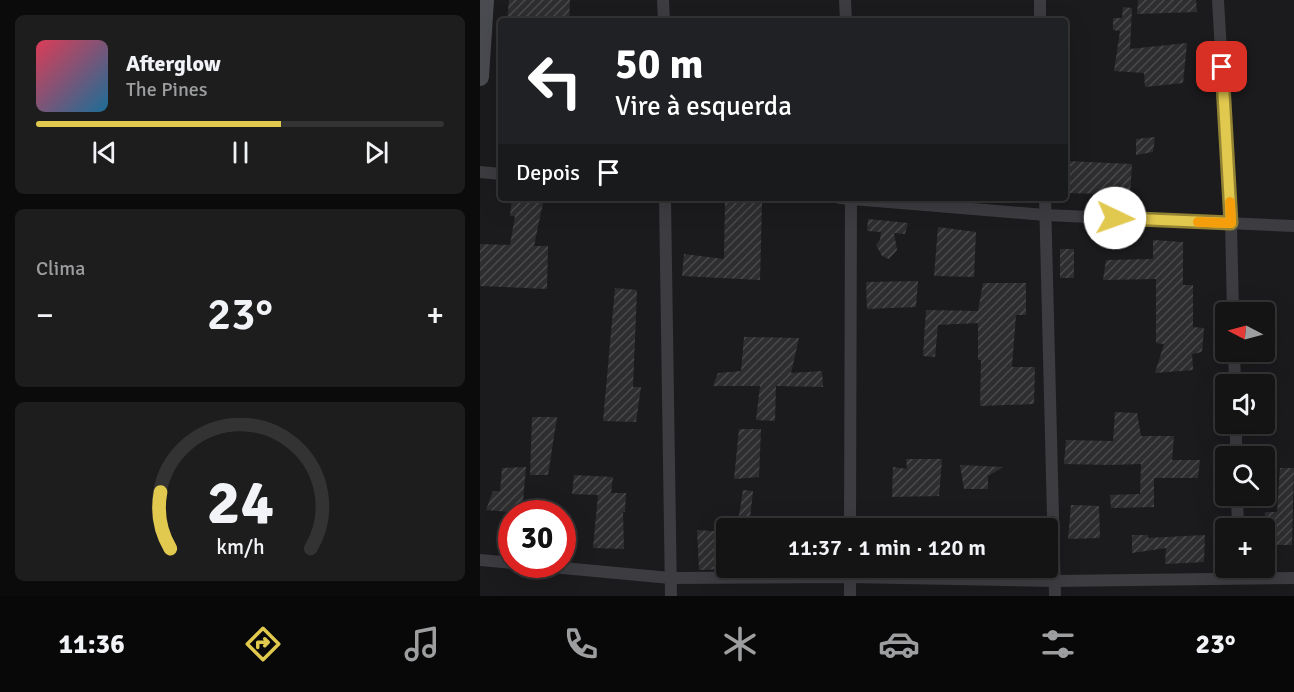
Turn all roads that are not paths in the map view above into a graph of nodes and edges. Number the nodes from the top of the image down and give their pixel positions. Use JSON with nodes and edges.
{"nodes":[{"id":1,"x":485,"y":0,"type":"edge"},
{"id":2,"x":663,"y":0,"type":"edge"},
{"id":3,"x":845,"y":0,"type":"edge"},
{"id":4,"x":1040,"y":0,"type":"edge"},
{"id":5,"x":1218,"y":0,"type":"edge"},
{"id":6,"x":664,"y":18,"type":"edge"},
{"id":7,"x":846,"y":18,"type":"edge"},
{"id":8,"x":1040,"y":18,"type":"edge"},
{"id":9,"x":480,"y":77,"type":"edge"},
{"id":10,"x":480,"y":172,"type":"edge"},
{"id":11,"x":498,"y":174,"type":"edge"},
{"id":12,"x":665,"y":201,"type":"edge"},
{"id":13,"x":851,"y":201,"type":"edge"},
{"id":14,"x":885,"y":201,"type":"edge"},
{"id":15,"x":1045,"y":201,"type":"edge"},
{"id":16,"x":1046,"y":215,"type":"junction"},
{"id":17,"x":1231,"y":223,"type":"junction"},
{"id":18,"x":1294,"y":226,"type":"edge"},
{"id":19,"x":1233,"y":302,"type":"edge"},
{"id":20,"x":850,"y":518,"type":"edge"},
{"id":21,"x":480,"y":560,"type":"edge"},
{"id":22,"x":498,"y":562,"type":"edge"},
{"id":23,"x":576,"y":569,"type":"edge"},
{"id":24,"x":1215,"y":573,"type":"edge"},
{"id":25,"x":716,"y":576,"type":"edge"},
{"id":26,"x":1275,"y":576,"type":"edge"},
{"id":27,"x":670,"y":578,"type":"junction"},
{"id":28,"x":850,"y":578,"type":"edge"},
{"id":29,"x":986,"y":578,"type":"edge"},
{"id":30,"x":1294,"y":578,"type":"edge"},
{"id":31,"x":1054,"y":581,"type":"junction"},
{"id":32,"x":671,"y":596,"type":"edge"},
{"id":33,"x":850,"y":596,"type":"edge"},
{"id":34,"x":1055,"y":596,"type":"edge"}],
"edges":[{"from":1,"to":9,"type":"street"},
{"from":2,"to":6,"type":"street"},
{"from":3,"to":7,"type":"street"},
{"from":4,"to":8,"type":"street"},
{"from":5,"to":17,"type":"street"},
{"from":10,"to":11,"type":"street"},
{"from":12,"to":27,"type":"street"},
{"from":13,"to":20,"type":"street"},
{"from":14,"to":16,"type":"street"},
{"from":15,"to":16,"type":"street"},
{"from":16,"to":17,"type":"street"},
{"from":16,"to":31,"type":"street"},
{"from":17,"to":18,"type":"street"},
{"from":17,"to":19,"type":"street"},
{"from":21,"to":22,"type":"street"},
{"from":23,"to":27,"type":"street"},
{"from":24,"to":31,"type":"street"},
{"from":25,"to":27,"type":"street"},
{"from":26,"to":30,"type":"street"},
{"from":27,"to":32,"type":"street"},
{"from":28,"to":33,"type":"street"},
{"from":29,"to":31,"type":"street"},
{"from":31,"to":34,"type":"street"}]}
